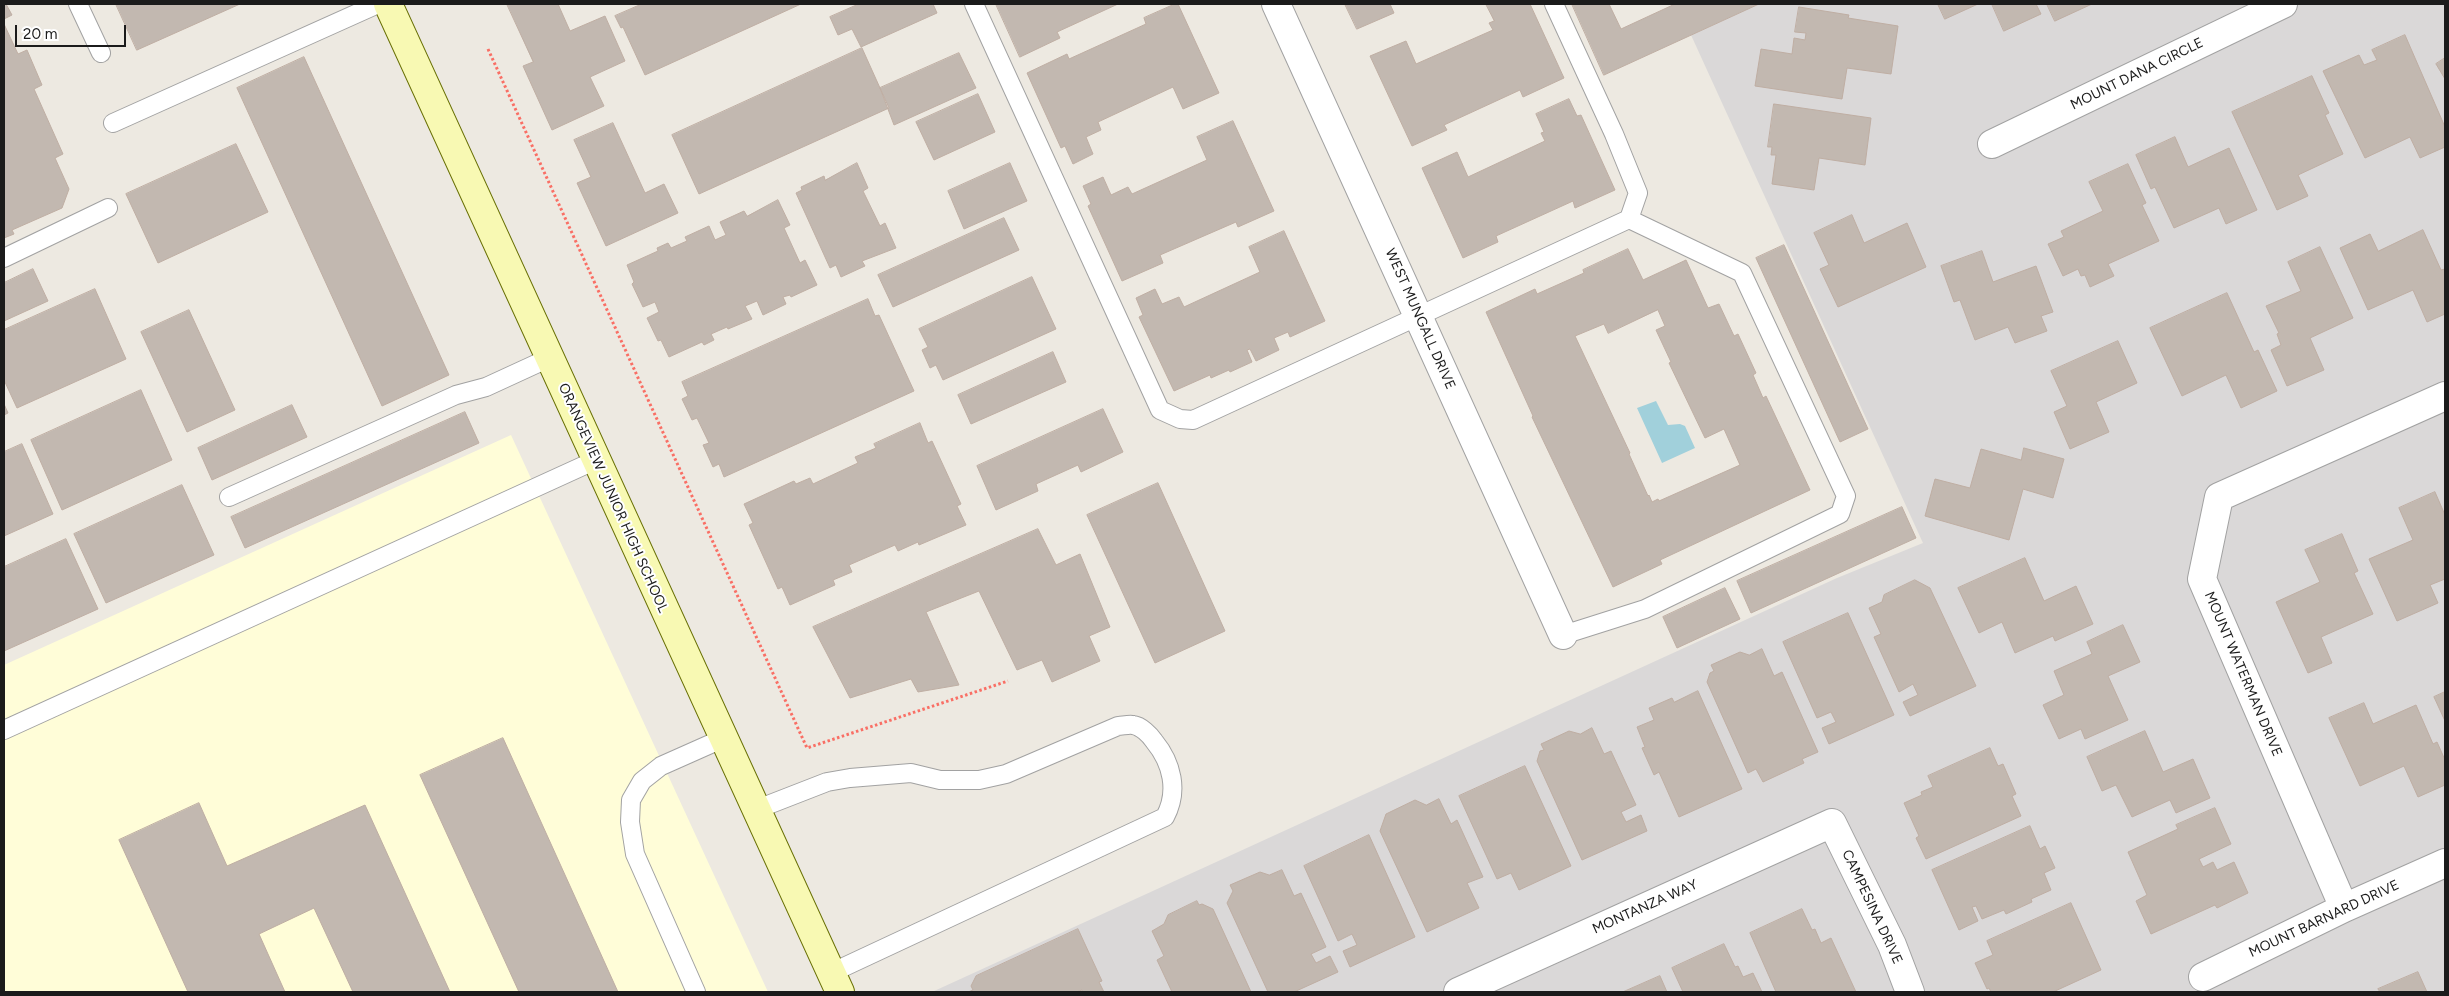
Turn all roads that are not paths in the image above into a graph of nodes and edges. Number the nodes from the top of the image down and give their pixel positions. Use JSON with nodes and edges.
{"nodes":[{"id":1,"x":78,"y":4,"type":"edge"},
{"id":2,"x":378,"y":4,"type":"edge"},
{"id":3,"x":388,"y":4,"type":"edge"},
{"id":4,"x":974,"y":4,"type":"edge"},
{"id":5,"x":1276,"y":4,"type":"edge"},
{"id":6,"x":1554,"y":4,"type":"edge"},
{"id":7,"x":2283,"y":4,"type":"edge"},
{"id":8,"x":101,"y":53,"type":"dead end"},
{"id":9,"x":113,"y":124,"type":"dead end"},
{"id":10,"x":1992,"y":144,"type":"dead end"},
{"id":11,"x":108,"y":208,"type":"dead end"},
{"id":12,"x":1629,"y":218,"type":"junction"},
{"id":13,"x":4,"y":258,"type":"edge"},
{"id":14,"x":1418,"y":317,"type":"junction"},
{"id":15,"x":549,"y":358,"type":"junction"},
{"id":16,"x":2445,"y":396,"type":"edge"},
{"id":17,"x":596,"y":460,"type":"junction"},
{"id":18,"x":228,"y":498,"type":"dead end"},
{"id":19,"x":1563,"y":634,"type":"joint"},
{"id":20,"x":4,"y":730,"type":"edge"},
{"id":21,"x":724,"y":738,"type":"junction"},
{"id":22,"x":755,"y":810,"type":"junction"},
{"id":23,"x":1832,"y":823,"type":"joint"},
{"id":24,"x":2445,"y":863,"type":"edge"},
{"id":25,"x":2344,"y":908,"type":"junction"},
{"id":26,"x":2203,"y":977,"type":"dead end"},
{"id":27,"x":835,"y":983,"type":"edge"},
{"id":28,"x":696,"y":992,"type":"edge"},
{"id":29,"x":1458,"y":992,"type":"edge"},
{"id":30,"x":1910,"y":992,"type":"edge"}],
"edges":[{"from":1,"to":8,"type":"lane"},
{"from":2,"to":9,"type":"lane"},
{"from":3,"to":15,"type":"main road","name":"ORANGEVIEW JUNIOR HIGH SCHOOL"},
{"from":4,"to":14,"type":"lane"},
{"from":5,"to":14,"type":"street","name":"WEST MUNGALL DRIVE"},
{"from":6,"to":12,"type":"lane"},
{"from":7,"to":10,"type":"street","name":"MOUNT DANA CIRCLE"},
{"from":11,"to":13,"type":"lane"},
{"from":12,"to":14,"type":"lane"},
{"from":12,"to":19,"type":"lane"},
{"from":14,"to":19,"type":"street","name":"WEST MUNGALL DRIVE"},
{"from":15,"to":17,"type":"main road","name":"ORANGEVIEW JUNIOR HIGH SCHOOL"},
{"from":15,"to":18,"type":"lane"},
{"from":16,"to":25,"type":"street","name":"MOUNT WATERMAN DRIVE"},
{"from":17,"to":20,"type":"lane"},
{"from":17,"to":21,"type":"main road","name":"ORANGEVIEW JUNIOR HIGH SCHOOL"},
{"from":21,"to":22,"type":"main road","name":"ORANGEVIEW JUNIOR HIGH SCHOOL"},
{"from":21,"to":28,"type":"lane"},
{"from":22,"to":27,"type":"main road","name":"ORANGEVIEW JUNIOR HIGH SCHOOL"},
{"from":22,"to":27,"type":"lane"},
{"from":23,"to":29,"type":"street","name":"MONTANZA WAY"},
{"from":23,"to":30,"type":"street","name":"CAMPESINA DRIVE"},
{"from":24,"to":25,"type":"street","name":"MOUNT BARNARD DRIVE"},
{"from":25,"to":26,"type":"street","name":"MOUNT BARNARD DRIVE"}]}
